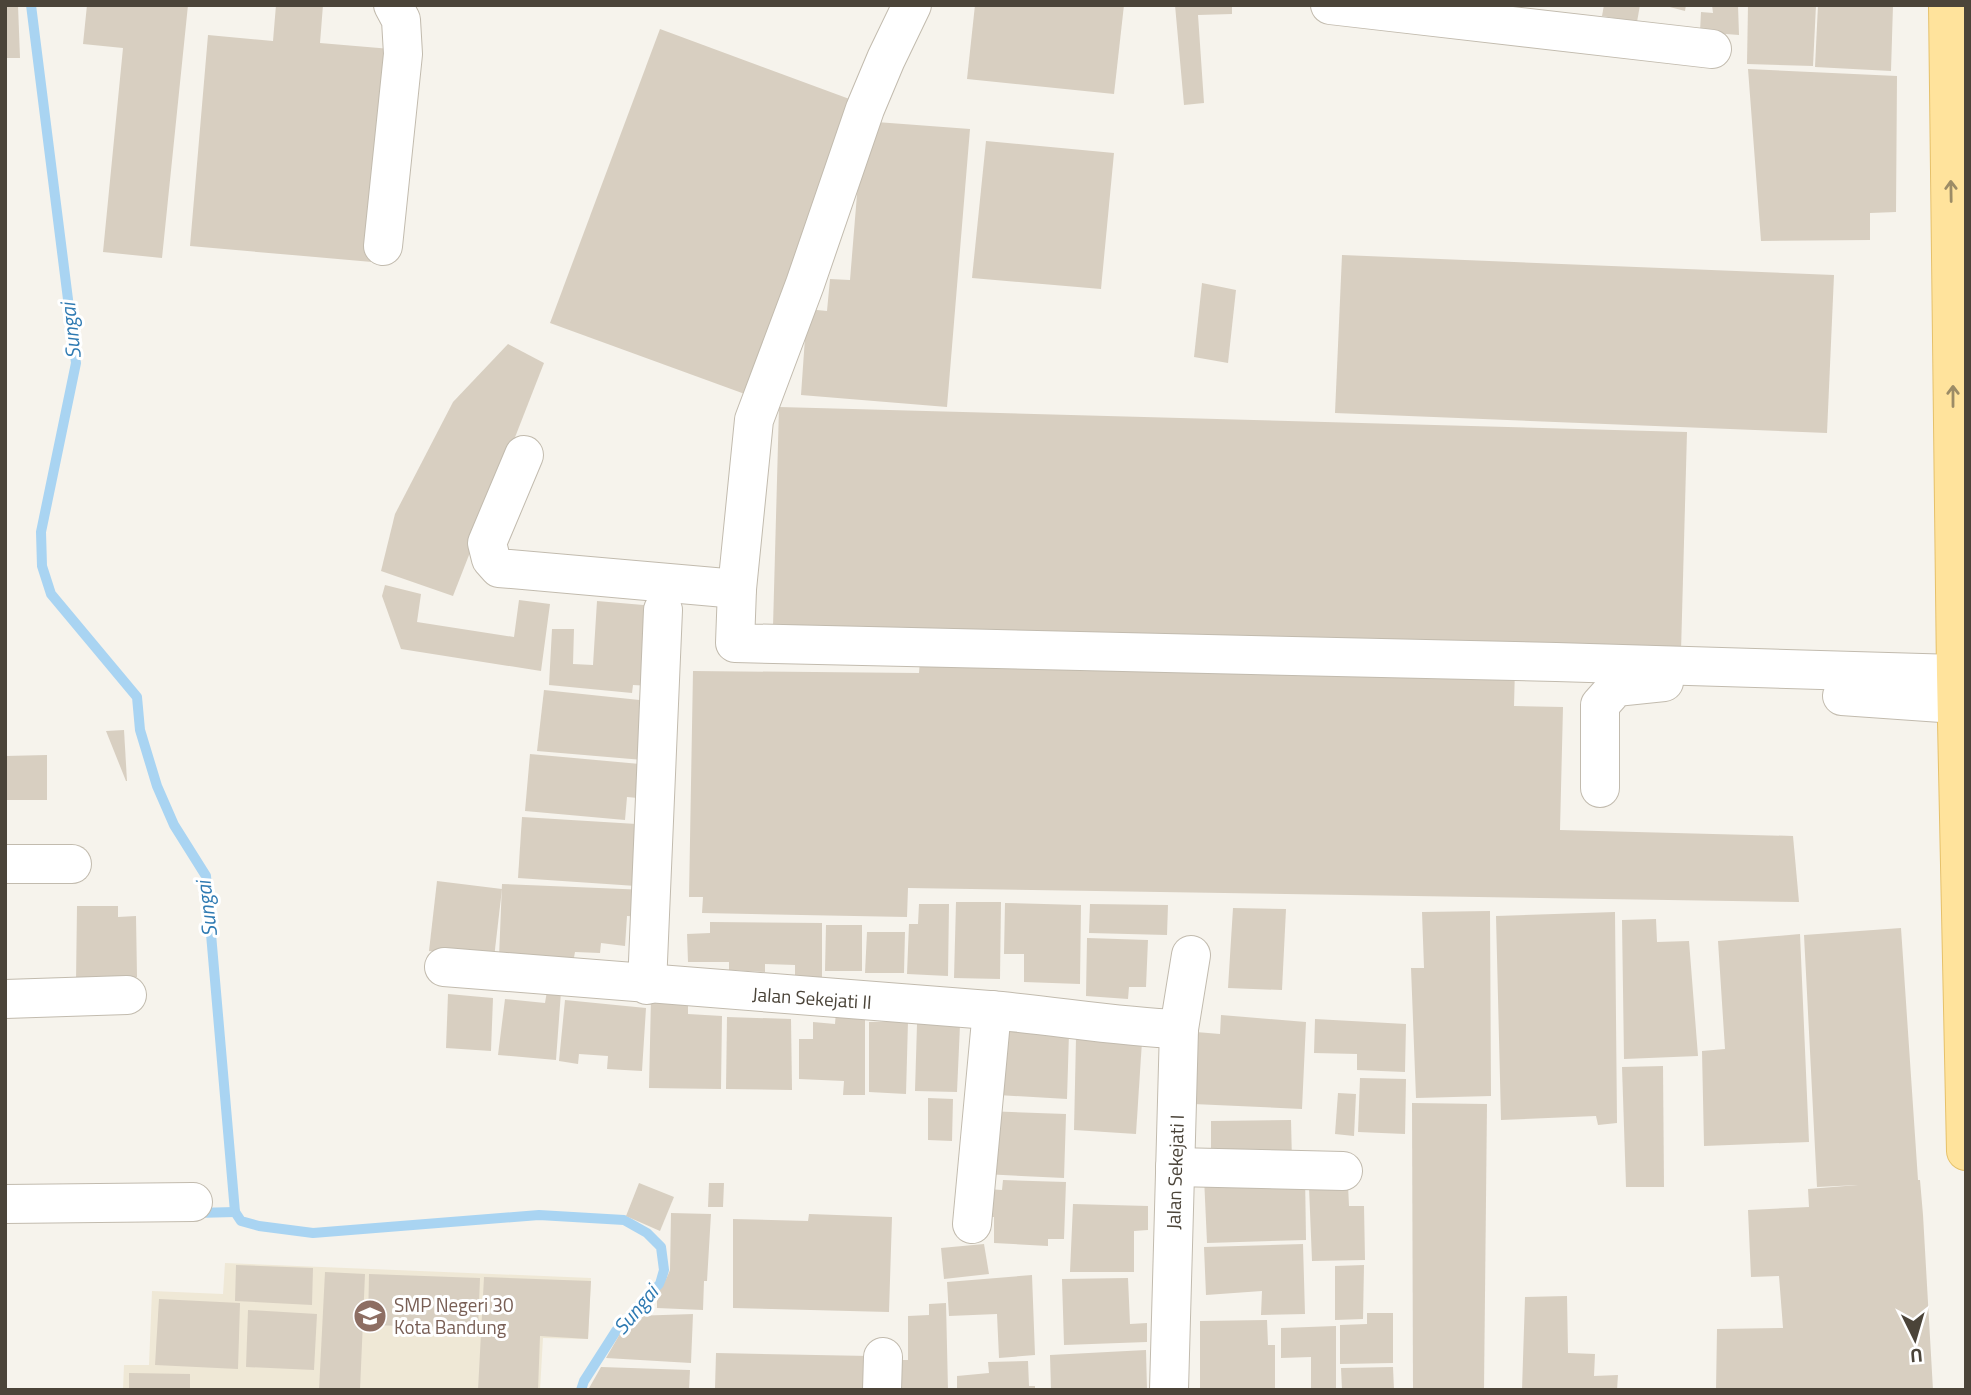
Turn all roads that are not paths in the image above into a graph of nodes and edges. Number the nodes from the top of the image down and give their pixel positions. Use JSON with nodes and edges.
{"nodes":[{"id":1,"x":393,"y":5,"type":"edge"},
{"id":2,"x":912,"y":5,"type":"edge"},
{"id":3,"x":1330,"y":5,"type":"edge"},
{"id":4,"x":1948,"y":5,"type":"edge"},
{"id":5,"x":1712,"y":50,"type":"dead end"},
{"id":6,"x":383,"y":246,"type":"dead end"},
{"id":7,"x":1959,"y":258,"type":"edge"},
{"id":8,"x":524,"y":455,"type":"dead end"},
{"id":9,"x":737,"y":589,"type":"junction"},
{"id":10,"x":663,"y":610,"type":"dead end"},
{"id":11,"x":1956,"y":689,"type":"junction"},
{"id":12,"x":1600,"y":788,"type":"dead end"},
{"id":13,"x":5,"y":864,"type":"edge"},
{"id":14,"x":72,"y":864,"type":"dead end"},
{"id":15,"x":1191,"y":954,"type":"dead end"},
{"id":16,"x":444,"y":967,"type":"dead end"},
{"id":17,"x":647,"y":985,"type":"junction"},
{"id":18,"x":127,"y":995,"type":"dead end"},
{"id":19,"x":5,"y":999,"type":"edge"},
{"id":20,"x":992,"y":1010,"type":"junction"},
{"id":21,"x":1179,"y":1029,"type":"junction"},
{"id":22,"x":1966,"y":1151,"type":"edge"},
{"id":23,"x":1175,"y":1167,"type":"junction"},
{"id":24,"x":1343,"y":1171,"type":"dead end"},
{"id":25,"x":193,"y":1202,"type":"dead end"},
{"id":26,"x":5,"y":1204,"type":"edge"},
{"id":27,"x":972,"y":1224,"type":"dead end"},
{"id":28,"x":1169,"y":1390,"type":"edge"}],
"edges":[{"from":1,"to":6,"type":"street"},
{"from":2,"to":9,"type":"street"},
{"from":3,"to":5,"type":"street"},
{"from":7,"to":4,"type":"main road","one_way":true},
{"from":11,"to":7,"type":"main road","one_way":true},
{"from":8,"to":9,"type":"street"},
{"from":9,"to":11,"type":"street"},
{"from":10,"to":17,"type":"street"},
{"from":11,"to":12,"type":"street"},
{"from":11,"to":22,"type":"main road"},
{"from":13,"to":14,"type":"street"},
{"from":15,"to":21,"type":"street","name":"Jalan Sekejati I"},
{"from":16,"to":17,"type":"street","name":"Jalan Sekejati II"},
{"from":17,"to":20,"type":"street","name":"Jalan Sekejati II"},
{"from":18,"to":19,"type":"street"},
{"from":20,"to":21,"type":"street","name":"Jalan Sekejati II"},
{"from":20,"to":27,"type":"street"},
{"from":21,"to":23,"type":"street","name":"Jalan Sekejati I"},
{"from":23,"to":24,"type":"street"},
{"from":23,"to":28,"type":"street","name":"Jalan Sekejati I"},
{"from":25,"to":26,"type":"street"}]}
